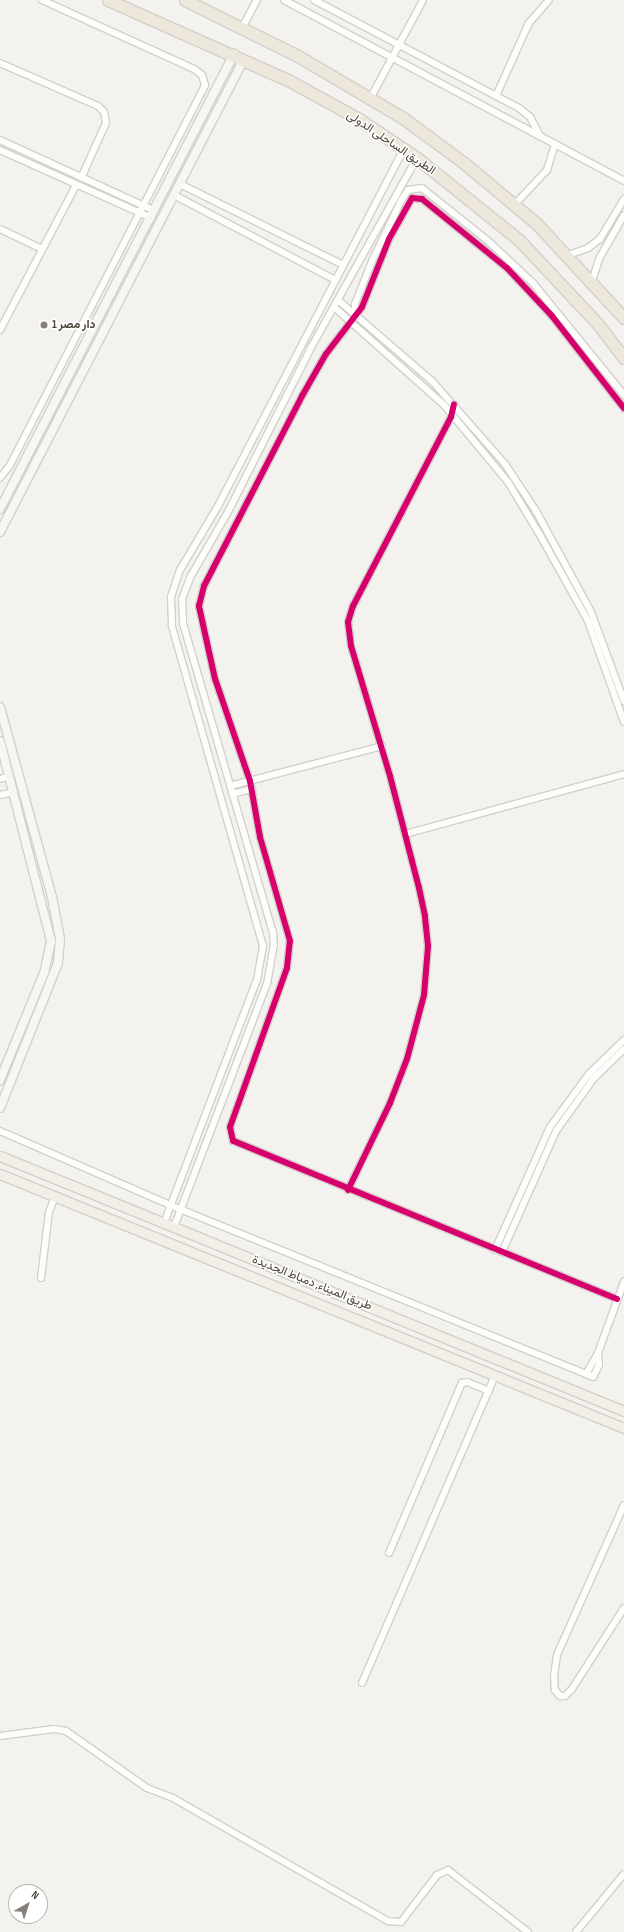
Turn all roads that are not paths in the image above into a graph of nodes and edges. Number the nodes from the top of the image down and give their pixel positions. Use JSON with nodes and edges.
{"nodes":[{"id":1,"x":42,"y":0,"type":"edge"},
{"id":2,"x":108,"y":0,"type":"edge"},
{"id":3,"x":185,"y":0,"type":"edge"},
{"id":4,"x":258,"y":0,"type":"edge"},
{"id":5,"x":284,"y":0,"type":"edge"},
{"id":6,"x":314,"y":0,"type":"edge"},
{"id":7,"x":423,"y":0,"type":"edge"},
{"id":8,"x":549,"y":0,"type":"edge"},
{"id":9,"x":242,"y":28,"type":"junction"},
{"id":10,"x":399,"y":45,"type":"junction"},
{"id":11,"x":393,"y":56,"type":"junction"},
{"id":12,"x":239,"y":57,"type":"junction"},
{"id":13,"x":0,"y":63,"type":"edge"},
{"id":14,"x":496,"y":96,"type":"junction"},
{"id":15,"x":371,"y":97,"type":"junction"},
{"id":16,"x":540,"y":136,"type":"junction"},
{"id":17,"x":0,"y":140,"type":"edge"},
{"id":18,"x":555,"y":144,"type":"junction"},
{"id":19,"x":404,"y":149,"type":"junction"},
{"id":20,"x":0,"y":150,"type":"edge"},
{"id":21,"x":416,"y":158,"type":"junction"},
{"id":22,"x":81,"y":178,"type":"junction"},
{"id":23,"x":624,"y":181,"type":"edge"},
{"id":24,"x":180,"y":184,"type":"junction"},
{"id":25,"x":76,"y":185,"type":"junction"},
{"id":26,"x":412,"y":188,"type":"junction"},
{"id":27,"x":174,"y":196,"type":"junction"},
{"id":28,"x":415,"y":197,"type":"junction"},
{"id":29,"x":624,"y":199,"type":"edge"},
{"id":30,"x":515,"y":204,"type":"junction"},
{"id":31,"x":143,"y":206,"type":"junction"},
{"id":32,"x":139,"y":213,"type":"junction"},
{"id":33,"x":153,"y":215,"type":"junction"},
{"id":34,"x":623,"y":218,"type":"edge"},
{"id":35,"x":0,"y":230,"type":"edge"},
{"id":36,"x":42,"y":249,"type":"junction"},
{"id":37,"x":568,"y":255,"type":"junction"},
{"id":38,"x":348,"y":257,"type":"junction"},
{"id":39,"x":358,"y":263,"type":"junction"},
{"id":40,"x":343,"y":265,"type":"junction"},
{"id":41,"x":335,"y":280,"type":"junction"},
{"id":42,"x":592,"y":281,"type":"junction"},
{"id":43,"x":338,"y":300,"type":"junction"},
{"id":44,"x":334,"y":307,"type":"junction"},
{"id":45,"x":355,"y":314,"type":"junction"},
{"id":46,"x":624,"y":318,"type":"edge"},
{"id":47,"x":350,"y":320,"type":"junction"},
{"id":48,"x":311,"y":326,"type":"junction"},
{"id":49,"x":0,"y":330,"type":"edge"},
{"id":50,"x":321,"y":330,"type":"junction"},
{"id":51,"x":624,"y":358,"type":"edge"},
{"id":52,"x":624,"y":395,"type":"edge"},
{"id":53,"x":454,"y":404,"type":"junction"},
{"id":54,"x":624,"y":408,"type":"edge"},
{"id":55,"x":452,"y":414,"type":"junction"},
{"id":56,"x":0,"y":478,"type":"edge"},
{"id":57,"x":1,"y":505,"type":"edge"},
{"id":58,"x":12,"y":508,"type":"junction"},
{"id":59,"x":0,"y":532,"type":"edge"},
{"id":60,"x":624,"y":701,"type":"edge"},
{"id":61,"x":0,"y":708,"type":"edge"},
{"id":62,"x":624,"y":722,"type":"edge"},
{"id":63,"x":0,"y":741,"type":"edge"},
{"id":64,"x":382,"y":746,"type":"junction"},
{"id":65,"x":624,"y":774,"type":"edge"},
{"id":66,"x":10,"y":776,"type":"junction"},
{"id":67,"x":0,"y":779,"type":"edge"},
{"id":68,"x":250,"y":781,"type":"junction"},
{"id":69,"x":230,"y":786,"type":"junction"},
{"id":70,"x":252,"y":789,"type":"junction"},
{"id":71,"x":14,"y":792,"type":"junction"},
{"id":72,"x":232,"y":794,"type":"junction"},
{"id":73,"x":0,"y":795,"type":"edge"},
{"id":74,"x":35,"y":834,"type":"junction"},
{"id":75,"x":405,"y":834,"type":"junction"},
{"id":76,"x":26,"y":836,"type":"junction"},
{"id":77,"x":624,"y":1040,"type":"edge"},
{"id":78,"x":624,"y":1049,"type":"edge"},
{"id":79,"x":0,"y":1080,"type":"edge"},
{"id":80,"x":0,"y":1108,"type":"edge"},
{"id":81,"x":0,"y":1131,"type":"edge"},
{"id":82,"x":0,"y":1156,"type":"edge"},
{"id":83,"x":0,"y":1174,"type":"edge"},
{"id":84,"x":348,"y":1190,"type":"junction"},
{"id":85,"x":55,"y":1197,"type":"junction"},
{"id":86,"x":170,"y":1205,"type":"junction"},
{"id":87,"x":180,"y":1209,"type":"junction"},
{"id":88,"x":164,"y":1223,"type":"junction"},
{"id":89,"x":174,"y":1227,"type":"junction"},
{"id":90,"x":495,"y":1250,"type":"junction"},
{"id":91,"x":502,"y":1252,"type":"junction"},
{"id":92,"x":246,"y":1256,"type":"junction"},
{"id":93,"x":261,"y":1262,"type":"junction"},
{"id":94,"x":240,"y":1272,"type":"junction"},
{"id":95,"x":254,"y":1277,"type":"junction"},
{"id":96,"x":41,"y":1278,"type":"dead end"},
{"id":97,"x":624,"y":1282,"type":"edge"},
{"id":98,"x":617,"y":1299,"type":"junction"},
{"id":99,"x":598,"y":1353,"type":"junction"},
{"id":100,"x":586,"y":1374,"type":"junction"},
{"id":101,"x":495,"y":1376,"type":"junction"},
{"id":102,"x":489,"y":1391,"type":"junction"},
{"id":103,"x":624,"y":1411,"type":"edge"},
{"id":104,"x":624,"y":1428,"type":"edge"},
{"id":105,"x":624,"y":1505,"type":"edge"},
{"id":106,"x":388,"y":1553,"type":"dead end"},
{"id":107,"x":624,"y":1608,"type":"edge"},
{"id":108,"x":362,"y":1683,"type":"dead end"},
{"id":109,"x":0,"y":1736,"type":"edge"},
{"id":110,"x":624,"y":1874,"type":"edge"},
{"id":111,"x":528,"y":1932,"type":"edge"},
{"id":112,"x":576,"y":1932,"type":"edge"}],
"edges":[{"from":1,"to":31,"type":"street"},
{"from":2,"to":12,"type":"highway","name":"الطريق الساحلى الدولى"},
{"from":3,"to":9,"type":"highway","name":"الطريق الساحلى الدولى"},
{"from":4,"to":9,"type":"street"},
{"from":5,"to":11,"type":"street"},
{"from":6,"to":10,"type":"street"},
{"from":7,"to":10,"type":"street"},
{"from":8,"to":14,"type":"street"},
{"from":9,"to":15,"type":"highway","name":"الطريق الساحلى الدولى"},
{"from":10,"to":11,"type":"street"},
{"from":10,"to":14,"type":"street"},
{"from":11,"to":15,"type":"street"},
{"from":11,"to":16,"type":"street"},
{"from":12,"to":19,"type":"highway","name":"الطريق الساحلى الدولى"},
{"from":12,"to":24,"type":"street"},
{"from":12,"to":33,"type":"street"},
{"from":13,"to":22,"type":"street"},
{"from":14,"to":16,"type":"street"},
{"from":15,"to":30,"type":"highway","name":"الطريق الساحلى الدولى"},
{"from":16,"to":18,"type":"street"},
{"from":17,"to":22,"type":"street"},
{"from":18,"to":23,"type":"street"},
{"from":18,"to":30,"type":"street"},
{"from":19,"to":21,"type":"highway","name":"الطريق الساحلى الدولى"},
{"from":19,"to":38,"type":"street"},
{"from":20,"to":25,"type":"street"},
{"from":21,"to":39,"type":"street"},
{"from":21,"to":51,"type":"highway","name":"الطريق الساحلى الدولى"},
{"from":22,"to":31,"type":"street"},
{"from":24,"to":27,"type":"street"},
{"from":24,"to":40,"type":"street"},
{"from":25,"to":32,"type":"street"},
{"from":25,"to":36,"type":"street"},
{"from":26,"to":28,"type":"street"},
{"from":26,"to":45,"type":"street"},
{"from":26,"to":52,"type":"street"},
{"from":27,"to":41,"type":"street"},
{"from":27,"to":58,"type":"street"},
{"from":28,"to":45,"type":"street"},
{"from":28,"to":54,"type":"street"},
{"from":29,"to":37,"type":"street"},
{"from":30,"to":37,"type":"highway","name":"الطريق الساحلى الدولى"},
{"from":31,"to":32,"type":"street"},
{"from":31,"to":33,"type":"street"},
{"from":32,"to":33,"type":"street"},
{"from":32,"to":56,"type":"street"},
{"from":33,"to":57,"type":"street"},
{"from":34,"to":42,"type":"street"},
{"from":35,"to":36,"type":"street"},
{"from":36,"to":49,"type":"street"},
{"from":37,"to":42,"type":"highway","name":"الطريق الساحلى الدولى"},
{"from":38,"to":39,"type":"street"},
{"from":38,"to":40,"type":"street"},
{"from":39,"to":43,"type":"street"},
{"from":40,"to":41,"type":"street"},
{"from":41,"to":48,"type":"street"},
{"from":42,"to":46,"type":"highway","name":"الطريق الساحلى الدولى"},
{"from":43,"to":44,"type":"street"},
{"from":43,"to":45,"type":"street"},
{"from":44,"to":47,"type":"street"},
{"from":44,"to":50,"type":"street"},
{"from":45,"to":47,"type":"street"},
{"from":45,"to":53,"type":"street"},
{"from":47,"to":55,"type":"street"},
{"from":47,"to":68,"type":"street"},
{"from":48,"to":50,"type":"street"},
{"from":48,"to":86,"type":"street"},
{"from":50,"to":69,"type":"street"},
{"from":53,"to":55,"type":"street"},
{"from":53,"to":60,"type":"street"},
{"from":55,"to":62,"type":"street"},
{"from":55,"to":64,"type":"street"},
{"from":57,"to":58,"type":"street"},
{"from":58,"to":59,"type":"street"},
{"from":61,"to":74,"type":"street"},
{"from":63,"to":66,"type":"street"},
{"from":64,"to":68,"type":"street"},
{"from":64,"to":75,"type":"street"},
{"from":65,"to":75,"type":"street"},
{"from":66,"to":67,"type":"street"},
{"from":66,"to":71,"type":"street"},
{"from":68,"to":69,"type":"street"},
{"from":68,"to":70,"type":"street"},
{"from":69,"to":72,"type":"street"},
{"from":70,"to":72,"type":"street"},
{"from":70,"to":84,"type":"street"},
{"from":71,"to":73,"type":"street"},
{"from":71,"to":76,"type":"street"},
{"from":72,"to":87,"type":"street"},
{"from":74,"to":76,"type":"street"},
{"from":74,"to":80,"type":"street"},
{"from":75,"to":84,"type":"street"},
{"from":76,"to":79,"type":"street"},
{"from":77,"to":90,"type":"street"},
{"from":78,"to":91,"type":"street"},
{"from":81,"to":86,"type":"street"},
{"from":82,"to":88,"type":"main road","name":"طريق الميناء, دمياط الجديدة"},
{"from":83,"to":85,"type":"main road","name":"طريق الميناء, دمياط الجديدة"},
{"from":84,"to":90,"type":"street"},
{"from":85,"to":94,"type":"main road","name":"طريق الميناء, دمياط الجديدة"},
{"from":85,"to":96,"type":"street"},
{"from":86,"to":87,"type":"street"},
{"from":86,"to":88,"type":"street"},
{"from":87,"to":89,"type":"street"},
{"from":87,"to":100,"type":"street"},
{"from":88,"to":89,"type":"main road","name":"طريق الميناء, دمياط الجديدة"},
{"from":89,"to":92,"type":"main road","name":"طريق الميناء, دمياط الجديدة"},
{"from":90,"to":91,"type":"street"},
{"from":91,"to":98,"type":"street"},
{"from":92,"to":93,"type":"main road","name":"طريق الميناء, دمياط الجديدة"},
{"from":92,"to":94,"type":"main road"},
{"from":93,"to":95,"type":"main road"},
{"from":93,"to":103,"type":"main road","name":"طريق الميناء, دمياط الجديدة"},
{"from":94,"to":95,"type":"main road","name":"طريق الميناء, دمياط الجديدة"},
{"from":95,"to":101,"type":"main road","name":"طريق الميناء, دمياط الجديدة"},
{"from":97,"to":98,"type":"street"},
{"from":98,"to":99,"type":"street"},
{"from":99,"to":100,"type":"street"},
{"from":99,"to":100,"type":"street"},
{"from":101,"to":102,"type":"street"},
{"from":101,"to":104,"type":"main road","name":"طريق الميناء, دمياط الجديدة"},
{"from":102,"to":106,"type":"street"},
{"from":102,"to":108,"type":"street"},
{"from":105,"to":107,"type":"street"},
{"from":109,"to":111,"type":"street"},
{"from":110,"to":112,"type":"street"}]}
